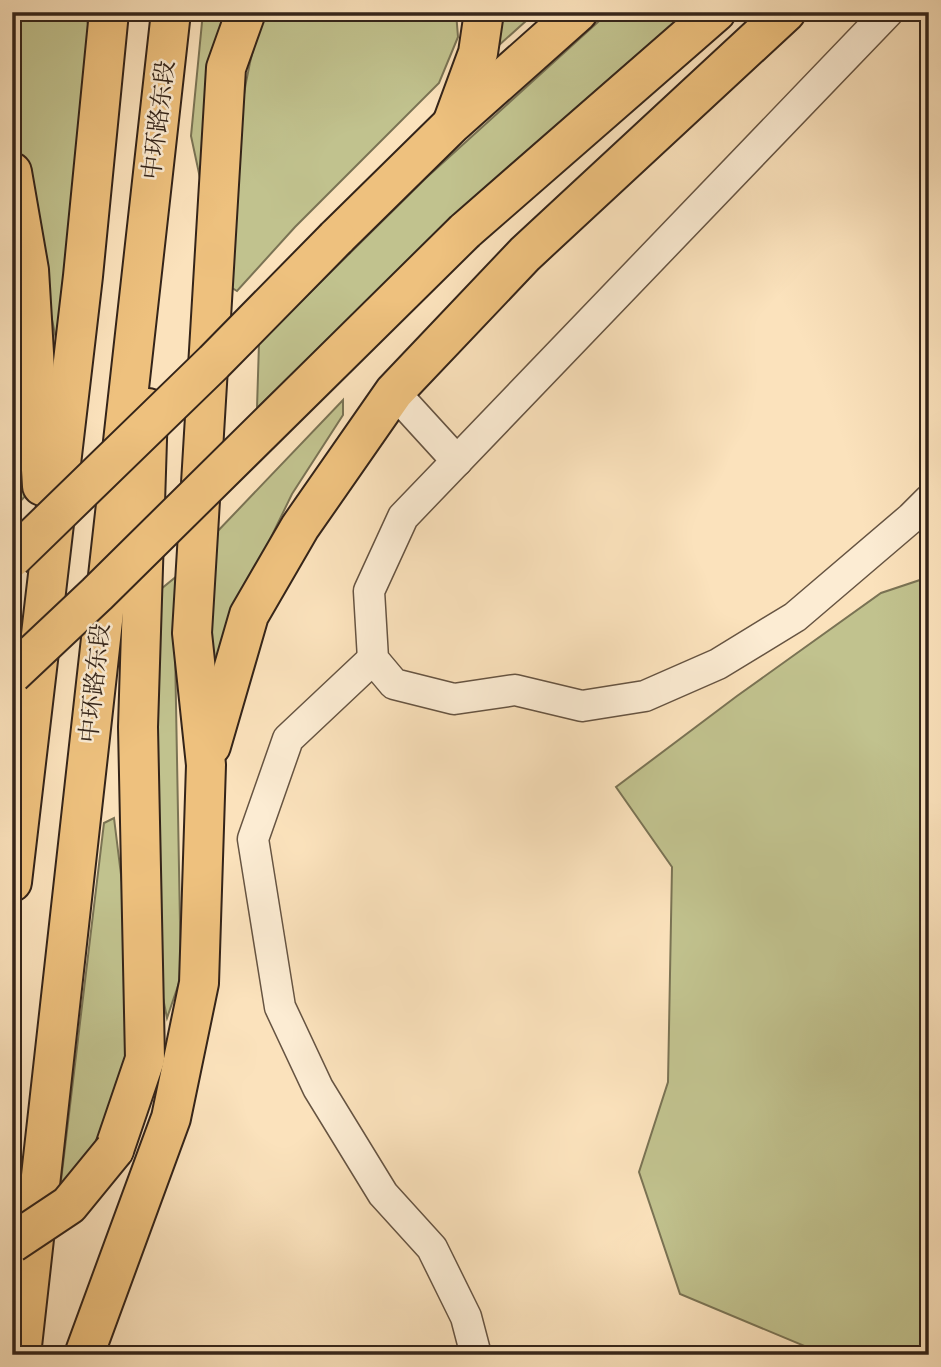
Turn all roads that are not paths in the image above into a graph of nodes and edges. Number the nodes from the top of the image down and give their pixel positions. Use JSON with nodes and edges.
{"nodes":[{"id":1,"x":109,"y":12,"type":"edge"},
{"id":2,"x":171,"y":12,"type":"edge"},
{"id":3,"x":246,"y":12,"type":"edge"},
{"id":4,"x":484,"y":12,"type":"edge"},
{"id":5,"x":578,"y":12,"type":"edge"},
{"id":6,"x":716,"y":12,"type":"edge"},
{"id":7,"x":786,"y":12,"type":"edge"},
{"id":8,"x":888,"y":12,"type":"edge"},
{"id":9,"x":452,"y":124,"type":"junction"},
{"id":10,"x":157,"y":125,"type":"junction"},
{"id":11,"x":12,"y":172,"type":"edge"},
{"id":12,"x":394,"y":392,"type":"junction"},
{"id":13,"x":457,"y":461,"type":"junction"},
{"id":14,"x":929,"y":499,"type":"edge"},
{"id":15,"x":12,"y":558,"type":"edge"},
{"id":16,"x":49,"y":570,"type":"junction"},
{"id":17,"x":380,"y":667,"type":"junction"},
{"id":18,"x":12,"y":674,"type":"edge"},
{"id":19,"x":206,"y":765,"type":"junction"},
{"id":20,"x":12,"y":882,"type":"edge"},
{"id":21,"x":12,"y":1243,"type":"edge"},
{"id":22,"x":21,"y":1355,"type":"edge"},
{"id":23,"x":84,"y":1355,"type":"edge"},
{"id":24,"x":476,"y":1355,"type":"edge"},
{"id":25,"x":495,"y":1355,"type":"edge"}],
"edges":[{"from":1,"to":16,"type":"highway"},
{"from":2,"to":10,"type":"highway","name":"中环路东段"},
{"from":3,"to":19,"type":"highway"},
{"from":4,"to":9,"type":"highway"},
{"from":5,"to":9,"type":"highway"},
{"from":6,"to":18,"type":"highway","bridge":true},
{"from":7,"to":12,"type":"highway"},
{"from":8,"to":13,"type":"street"},
{"from":9,"to":15,"type":"highway","bridge":true},
{"from":10,"to":21,"type":"highway","bridge":true},
{"from":10,"to":22,"type":"highway","name":"中环路东段"},
{"from":11,"to":16,"type":"highway"},
{"from":12,"to":13,"type":"street"},
{"from":12,"to":19,"type":"highway"},
{"from":13,"to":17,"type":"street"},
{"from":14,"to":17,"type":"street"},
{"from":16,"to":20,"type":"highway"},
{"from":17,"to":24,"type":"street"},
{"from":17,"to":25,"type":"street"},
{"from":19,"to":23,"type":"highway"}]}
